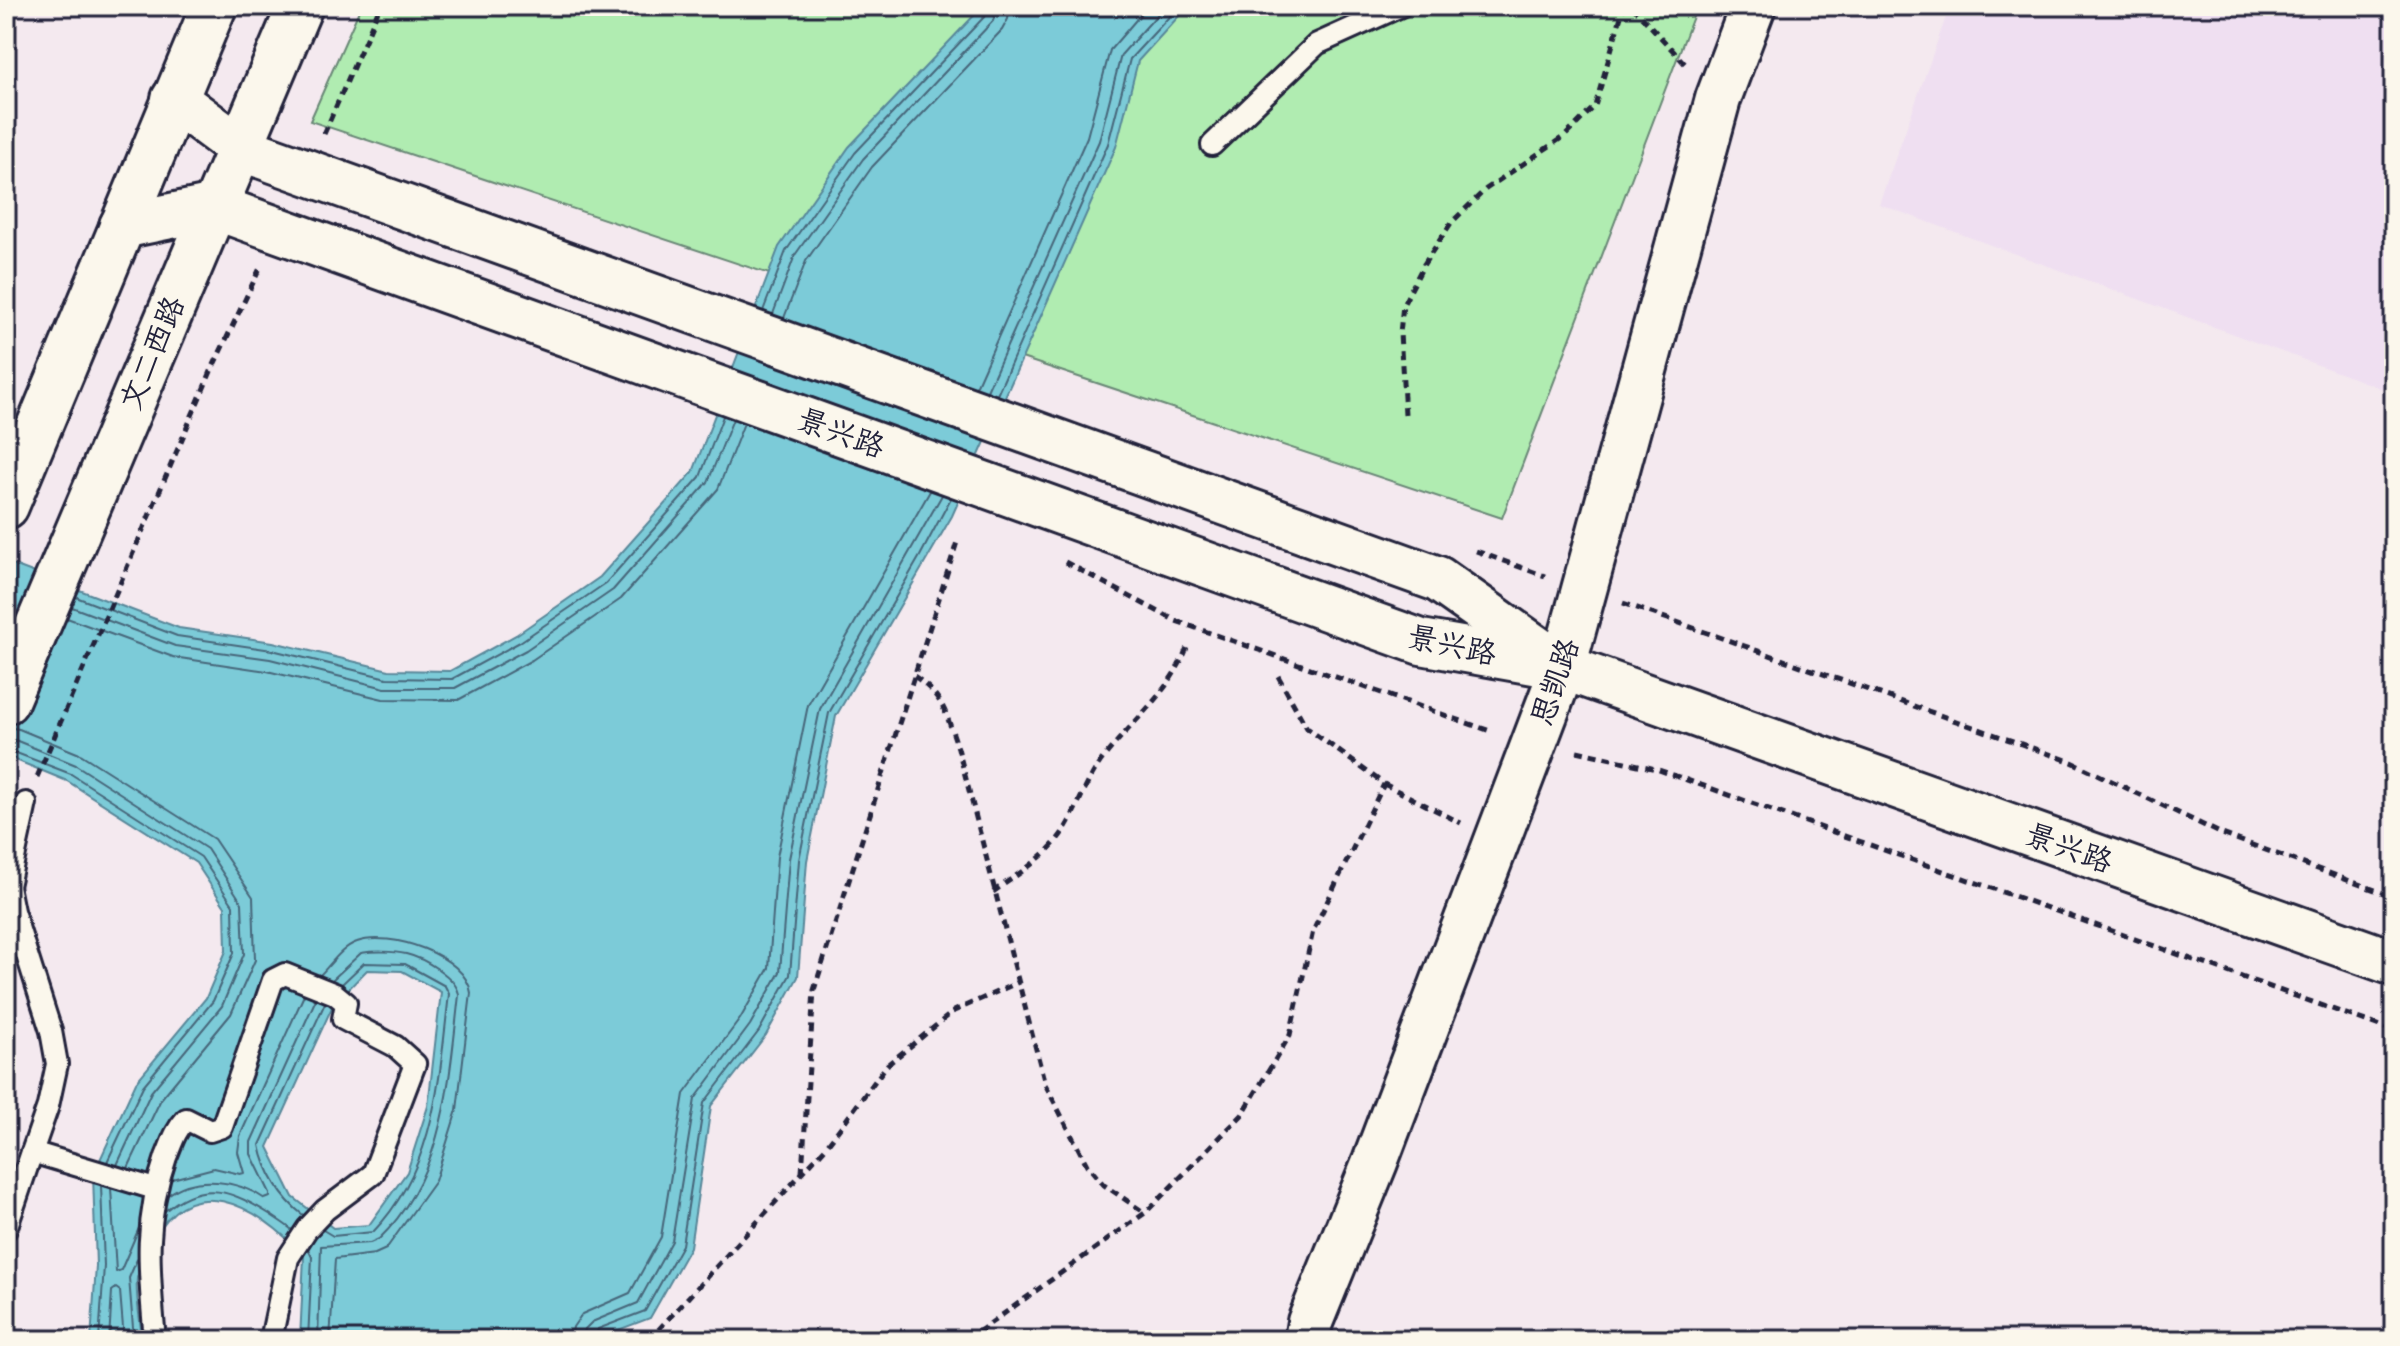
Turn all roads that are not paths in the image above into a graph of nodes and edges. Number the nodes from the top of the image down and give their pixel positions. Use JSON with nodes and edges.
{"nodes":[{"id":1,"x":214,"y":6,"type":"edge"},
{"id":2,"x":300,"y":6,"type":"edge"},
{"id":3,"x":1401,"y":6,"type":"edge"},
{"id":4,"x":1753,"y":6,"type":"edge"},
{"id":5,"x":174,"y":99,"type":"junction"},
{"id":6,"x":1212,"y":145,"type":"dead end"},
{"id":7,"x":240,"y":148,"type":"junction"},
{"id":8,"x":215,"y":207,"type":"junction"},
{"id":9,"x":122,"y":226,"type":"junction"},
{"id":10,"x":6,"y":506,"type":"edge"},
{"id":11,"x":1563,"y":667,"type":"junction"},
{"id":12,"x":6,"y":701,"type":"edge"},
{"id":13,"x":26,"y":803,"type":"road end"},
{"id":14,"x":2394,"y":963,"type":"edge"},
{"id":15,"x":32,"y":1152,"type":"junction"},
{"id":16,"x":155,"y":1189,"type":"junction"},
{"id":17,"x":6,"y":1229,"type":"edge"},
{"id":18,"x":155,"y":1340,"type":"edge"},
{"id":19,"x":271,"y":1340,"type":"edge"},
{"id":20,"x":1307,"y":1340,"type":"edge"}],
"edges":[{"from":1,"to":5,"type":"street"},
{"from":2,"to":7,"type":"street","name":"文二西路"},
{"from":3,"to":6,"type":"lane"},
{"from":4,"to":11,"type":"street","name":"思凯路"},
{"from":5,"to":7,"type":"street","name":"景兴路"},
{"from":5,"to":9,"type":"street"},
{"from":7,"to":8,"type":"street","name":"文二西路"},
{"from":7,"to":11,"type":"street","name":"景兴路"},
{"from":8,"to":9,"type":"street"},
{"from":8,"to":11,"type":"street","name":"景兴路"},
{"from":8,"to":12,"type":"street","name":"文二西路"},
{"from":9,"to":10,"type":"street"},
{"from":11,"to":14,"type":"street","name":"景兴路"},
{"from":11,"to":20,"type":"street","name":"思凯路"},
{"from":13,"to":15,"type":"lane"},
{"from":15,"to":16,"type":"lane"},
{"from":15,"to":17,"type":"lane"},
{"from":16,"to":18,"type":"lane"},
{"from":16,"to":19,"type":"lane"}]}
